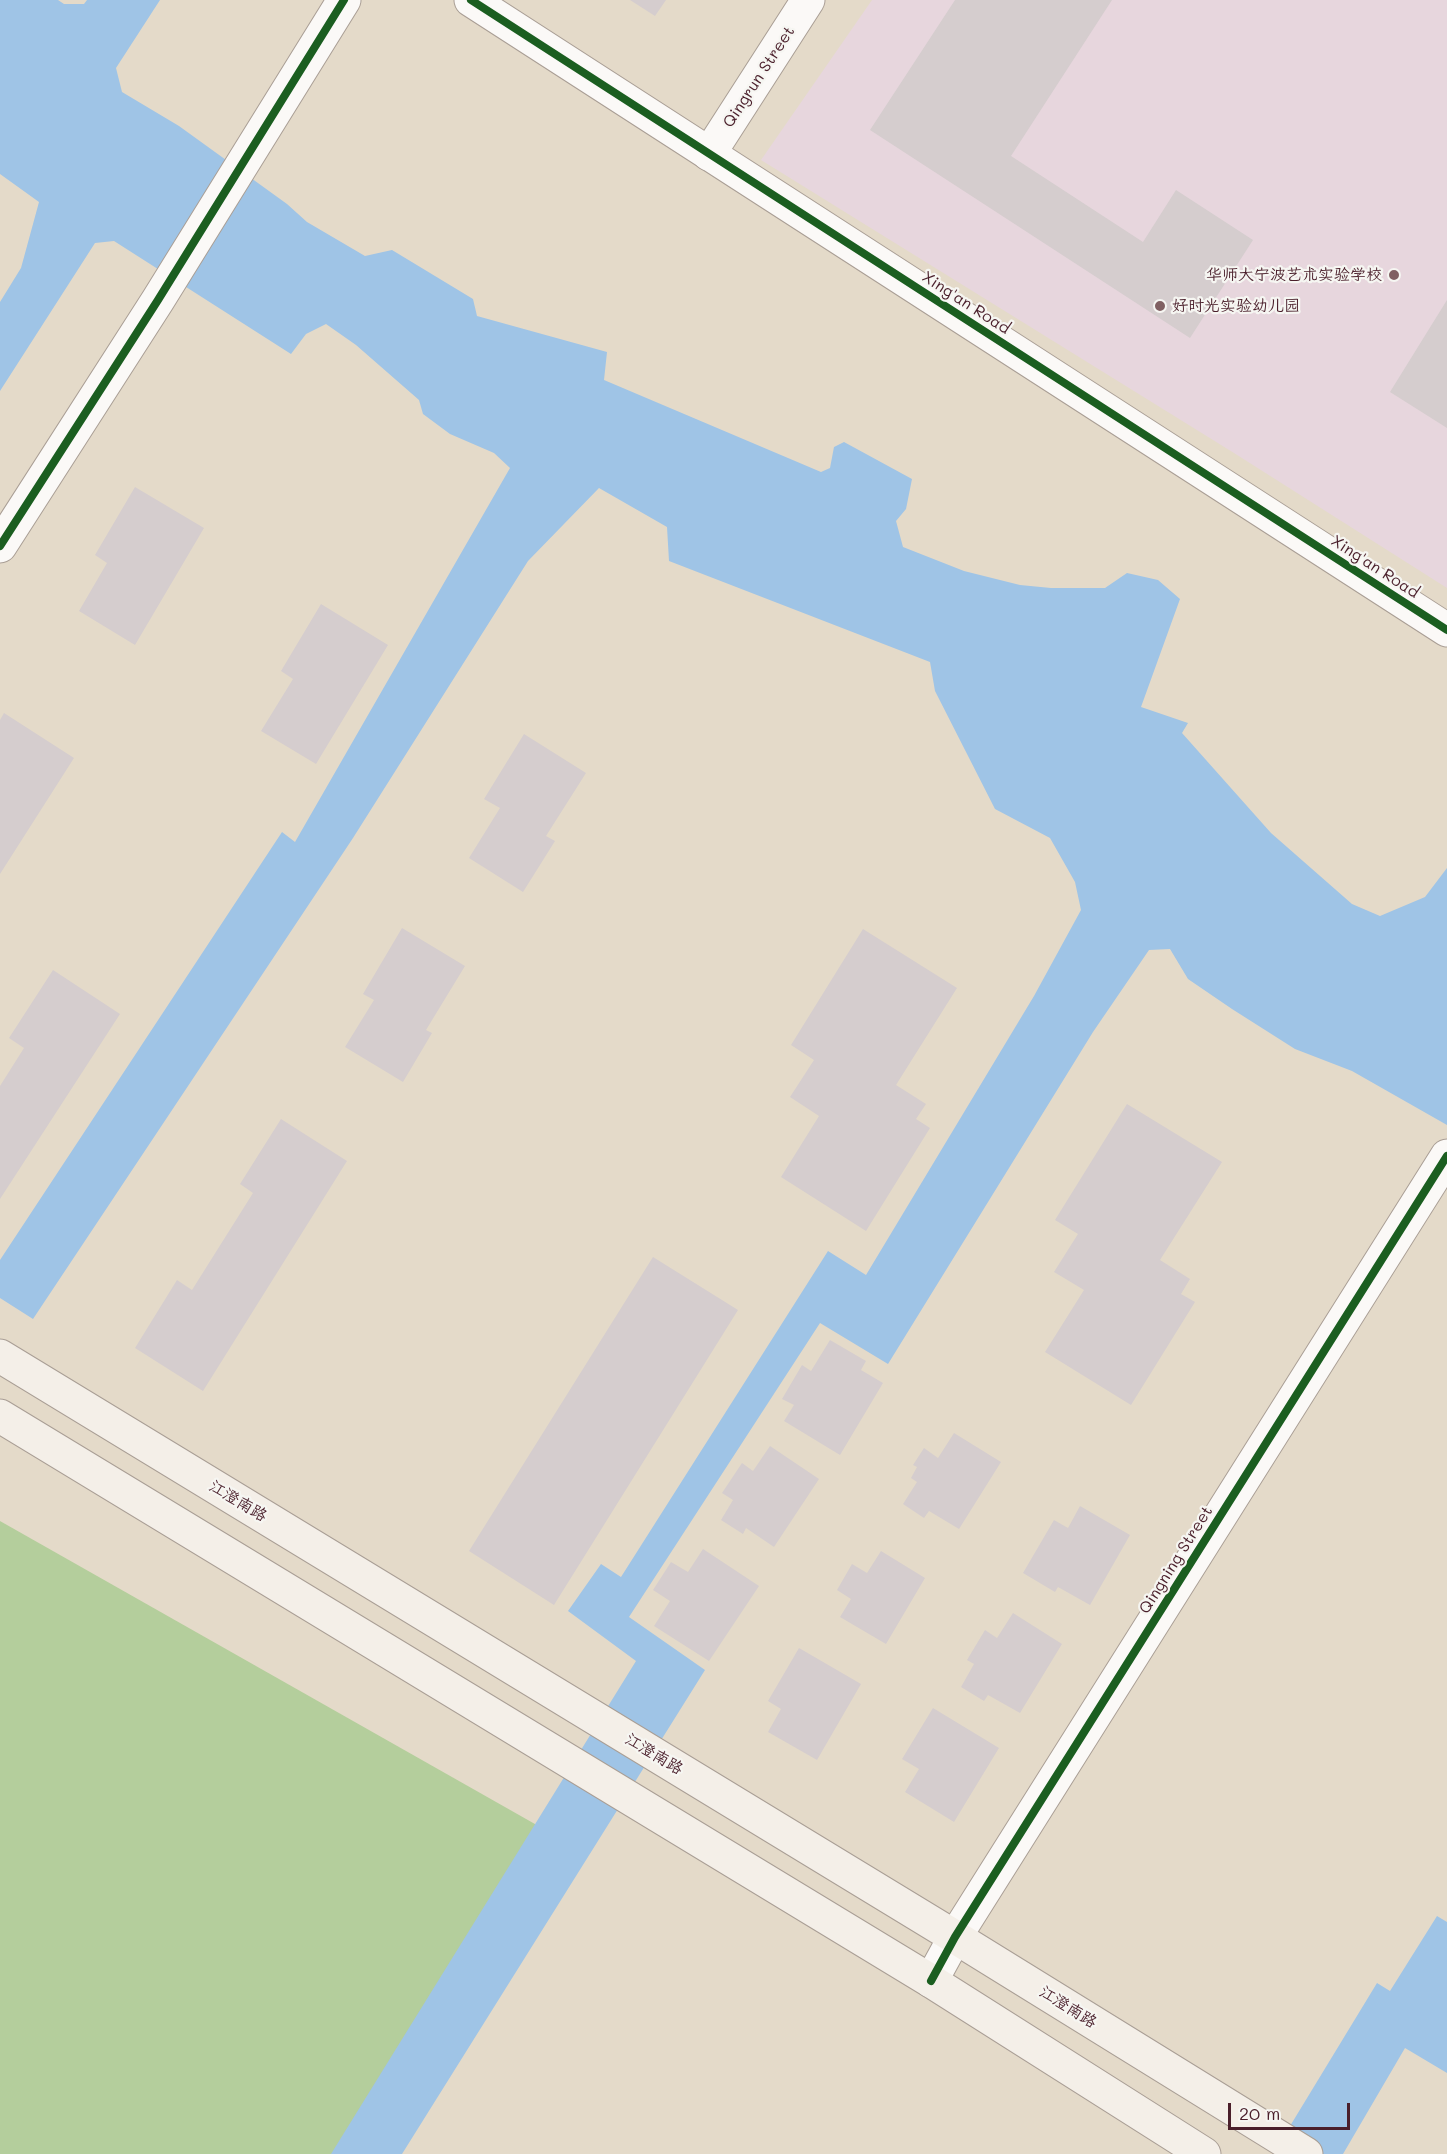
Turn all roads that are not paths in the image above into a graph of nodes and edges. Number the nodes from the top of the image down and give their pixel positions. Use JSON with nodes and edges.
{"nodes":[{"id":1,"x":344,"y":0,"type":"edge"},
{"id":2,"x":471,"y":0,"type":"edge"},
{"id":3,"x":808,"y":0,"type":"edge"},
{"id":4,"x":709,"y":154,"type":"junction"},
{"id":5,"x":0,"y":546,"type":"edge"},
{"id":6,"x":1447,"y":630,"type":"edge"},
{"id":7,"x":1445,"y":1160,"type":"edge"},
{"id":8,"x":0,"y":1356,"type":"edge"},
{"id":9,"x":0,"y":1416,"type":"edge"},
{"id":10,"x":955,"y":1937,"type":"junction"},
{"id":11,"x":931,"y":1981,"type":"junction"},
{"id":12,"x":1204,"y":2154,"type":"edge"},
{"id":13,"x":1306,"y":2154,"type":"edge"}],
"edges":[{"from":1,"to":5,"type":"street"},
{"from":2,"to":4,"type":"street","name":"Xing'an Road"},
{"from":3,"to":4,"type":"street","name":"Qingrun Street"},
{"from":4,"to":6,"type":"street","name":"Xing'an Road"},
{"from":7,"to":10,"type":"street","name":"Qingning Street"},
{"from":8,"to":10,"type":"main road","name":"江澄南路"},
{"from":9,"to":11,"type":"main road"},
{"from":10,"to":11,"type":"street","name":"Qingning Street"},
{"from":10,"to":13,"type":"main road","name":"江澄南路"},
{"from":11,"to":12,"type":"main road"}]}
